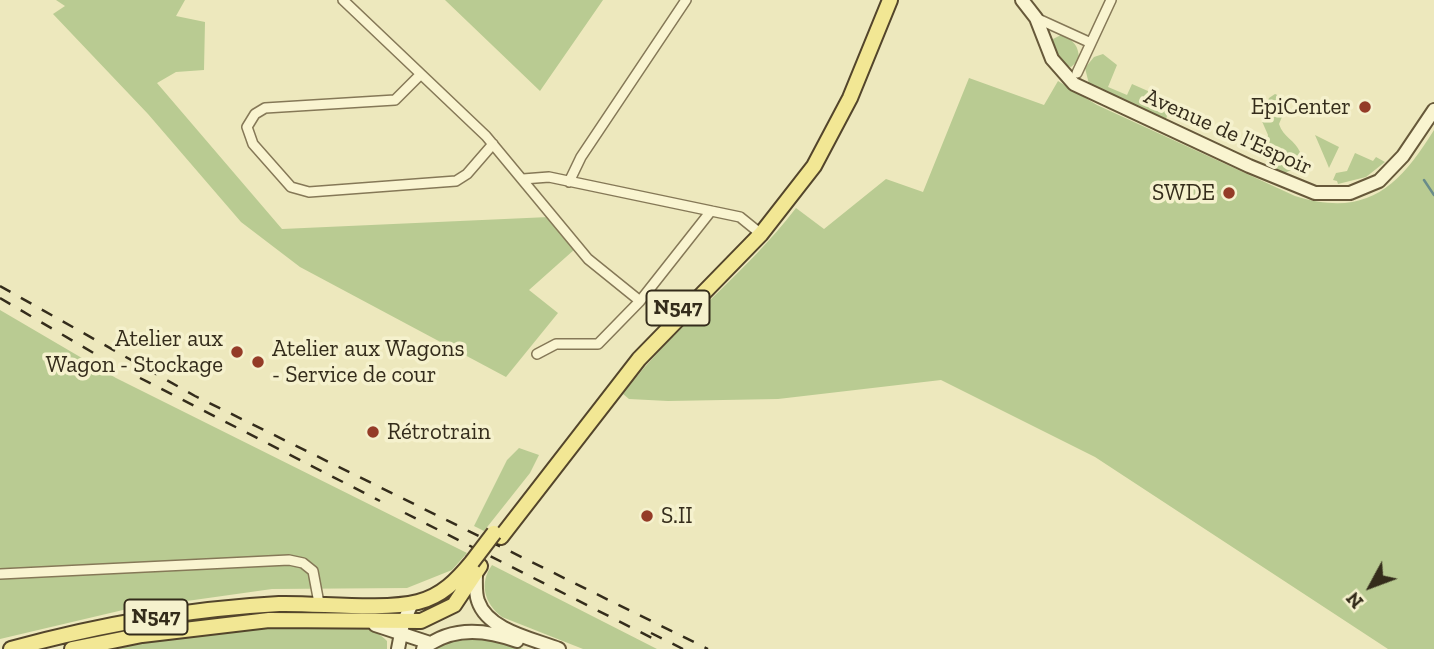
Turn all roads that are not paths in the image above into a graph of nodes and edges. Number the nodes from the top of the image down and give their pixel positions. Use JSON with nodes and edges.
{"nodes":[{"id":1,"x":344,"y":0,"type":"edge"},
{"id":2,"x":686,"y":0,"type":"edge"},
{"id":3,"x":884,"y":0,"type":"edge"},
{"id":4,"x":890,"y":0,"type":"edge"},
{"id":5,"x":1021,"y":0,"type":"edge"},
{"id":6,"x":1111,"y":0,"type":"edge"},
{"id":7,"x":1036,"y":18,"type":"junction"},
{"id":8,"x":1091,"y":43,"type":"junction"},
{"id":9,"x":1077,"y":74,"type":"dead end"},
{"id":10,"x":420,"y":75,"type":"junction"},
{"id":11,"x":1434,"y":110,"type":"edge"},
{"id":12,"x":493,"y":144,"type":"junction"},
{"id":13,"x":523,"y":179,"type":"junction"},
{"id":14,"x":569,"y":182,"type":"junction"},
{"id":15,"x":711,"y":211,"type":"junction"},
{"id":16,"x":759,"y":232,"type":"junction"},
{"id":17,"x":640,"y":301,"type":"junction"},
{"id":18,"x":537,"y":355,"type":"dead end"},
{"id":19,"x":476,"y":567,"type":"junction"},
{"id":20,"x":0,"y":574,"type":"edge"},
{"id":21,"x":444,"y":590,"type":"junction"},
{"id":22,"x":474,"y":600,"type":"junction"},
{"id":23,"x":319,"y":603,"type":"junction"},
{"id":24,"x":412,"y":603,"type":"junction"},
{"id":25,"x":357,"y":620,"type":"junction"},
{"id":26,"x":473,"y":623,"type":"junction"},
{"id":27,"x":379,"y":626,"type":"junction"},
{"id":28,"x":502,"y":627,"type":"junction"},
{"id":29,"x":402,"y":628,"type":"junction"},
{"id":30,"x":421,"y":646,"type":"edge"},
{"id":31,"x":11,"y":649,"type":"edge"},
{"id":32,"x":72,"y":649,"type":"edge"},
{"id":33,"x":397,"y":649,"type":"edge"},
{"id":34,"x":537,"y":649,"type":"edge"},
{"id":35,"x":559,"y":649,"type":"edge"}],
"edges":[{"from":1,"to":10,"type":"street"},
{"from":2,"to":14,"type":"street"},
{"from":3,"to":16,"type":"main road","number":"N547"},
{"from":4,"to":16,"type":"main road","number":"N547"},
{"from":5,"to":7,"type":"street","name":"Avenue de l'Espoir"},
{"from":6,"to":8,"type":"street"},
{"from":7,"to":8,"type":"street"},
{"from":7,"to":11,"type":"street","name":"Avenue de l'Espoir"},
{"from":8,"to":9,"type":"street"},
{"from":10,"to":12,"type":"street"},
{"from":10,"to":12,"type":"street"},
{"from":12,"to":13,"type":"street"},
{"from":13,"to":14,"type":"street"},
{"from":13,"to":17,"type":"street"},
{"from":14,"to":15,"type":"street"},
{"from":15,"to":16,"type":"street"},
{"from":15,"to":17,"type":"street"},
{"from":16,"to":19,"type":"main road","number":"N547"},
{"from":17,"to":18,"type":"street"},
{"from":19,"to":21,"type":"main road","number":"N547"},
{"from":19,"to":22,"type":"main road","number":"N547"},
{"from":20,"to":23,"type":"street"},
{"from":21,"to":22,"type":"street"},
{"from":21,"to":24,"type":"main road","number":"N547"},
{"from":22,"to":26,"type":"street"},
{"from":22,"to":28,"type":"street"},
{"from":22,"to":29,"type":"main road","number":"N547"},
{"from":23,"to":24,"type":"main road","number":"N547"},
{"from":23,"to":31,"type":"main road","number":"N547"},
{"from":24,"to":29,"type":"street"},
{"from":25,"to":27,"type":"street"},
{"from":25,"to":29,"type":"main road","number":"N547"},
{"from":25,"to":32,"type":"main road","number":"N547"},
{"from":26,"to":28,"type":"street"},
{"from":26,"to":30,"type":"street"},
{"from":27,"to":29,"type":"street"},
{"from":27,"to":33,"type":"street"},
{"from":28,"to":35,"type":"street"},
{"from":29,"to":30,"type":"street"},
{"from":29,"to":33,"type":"street"},
{"from":30,"to":34,"type":"street"}]}
